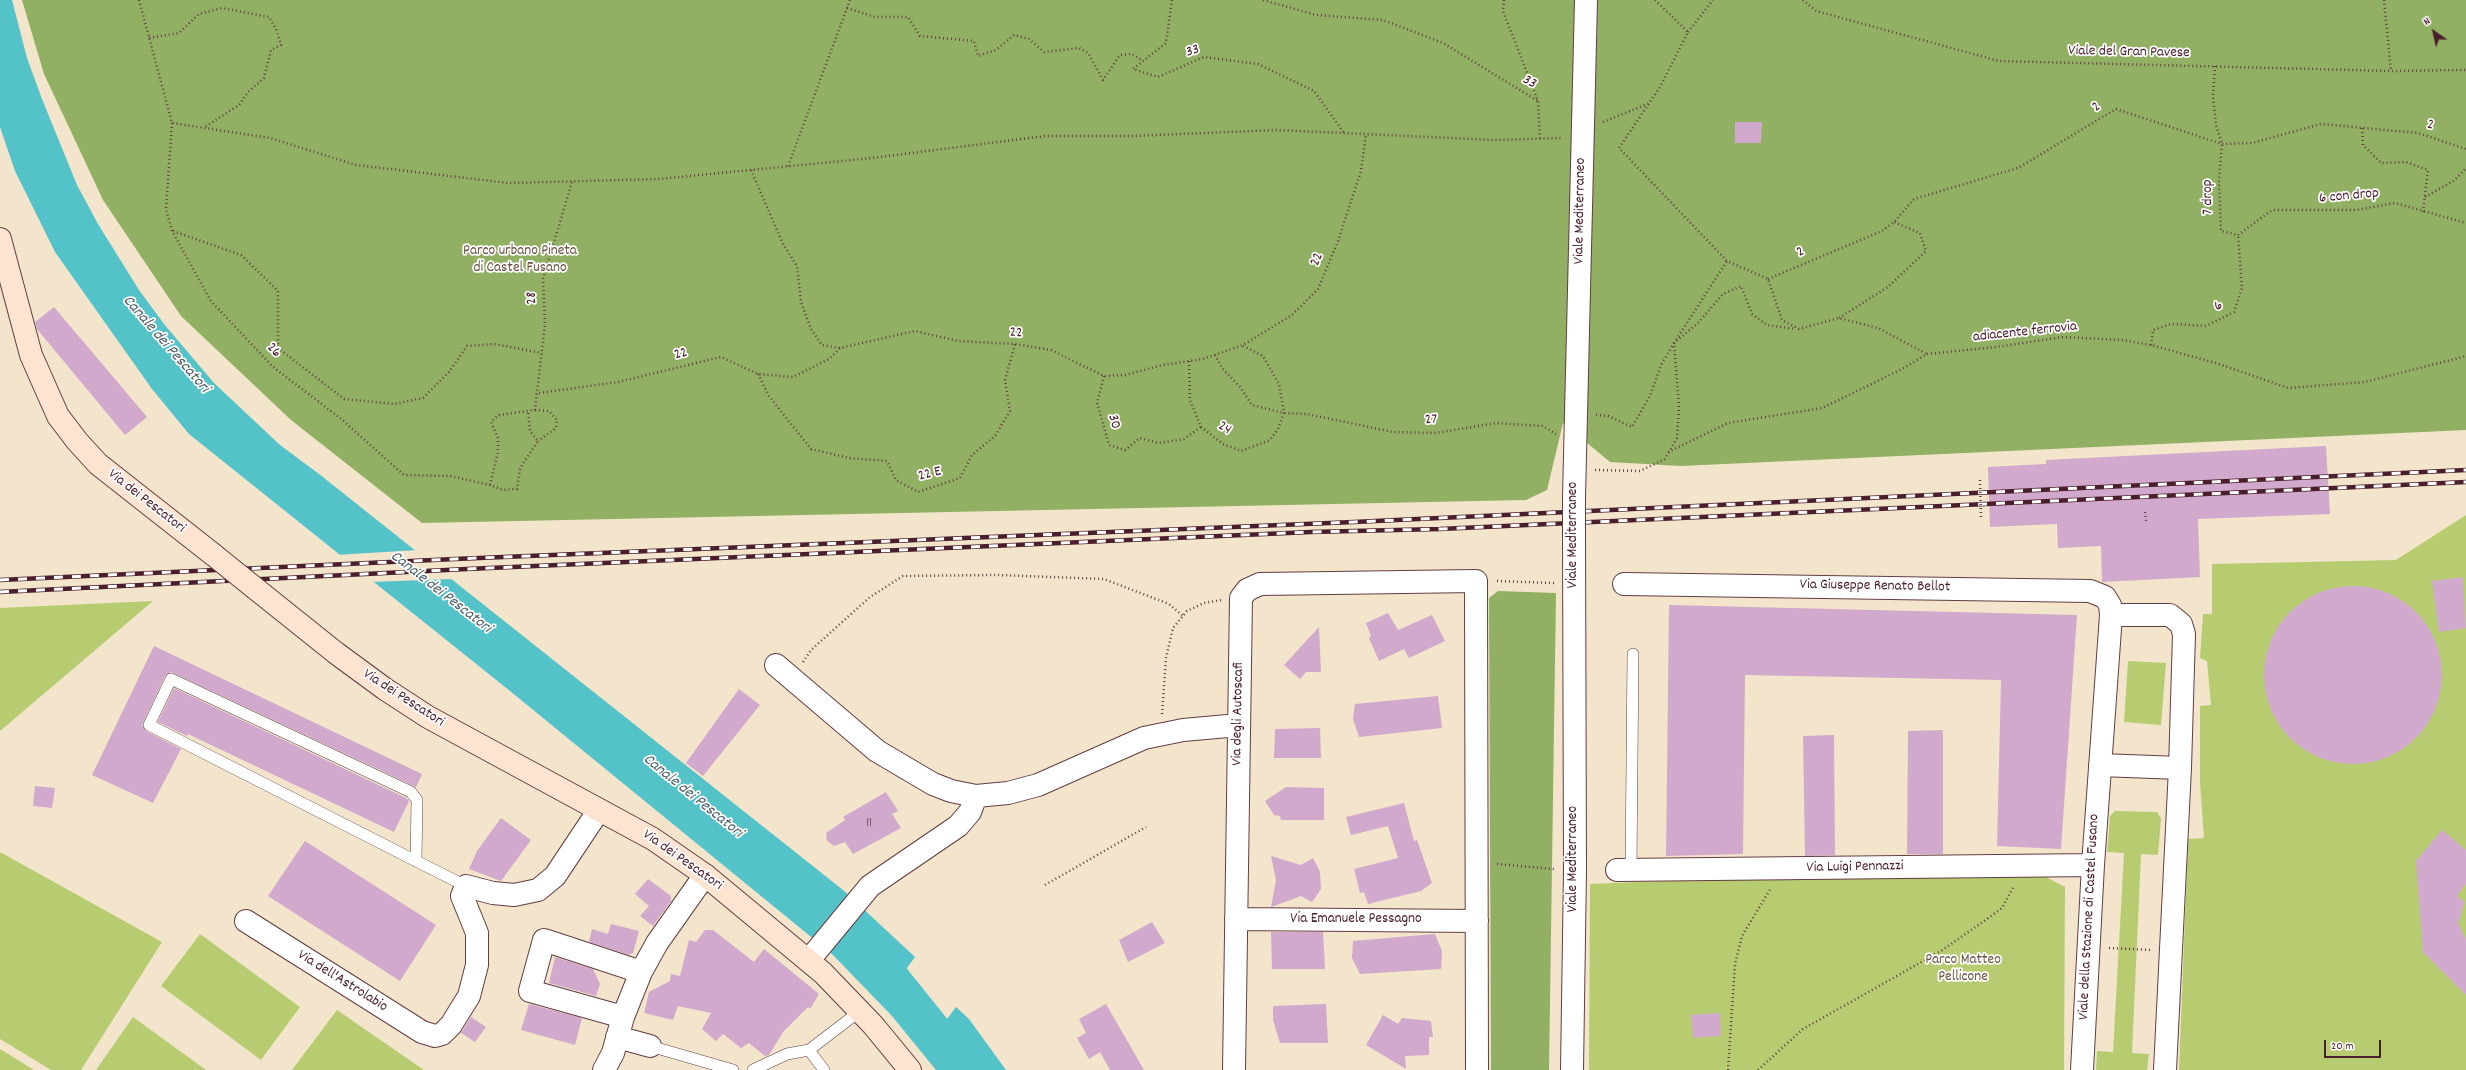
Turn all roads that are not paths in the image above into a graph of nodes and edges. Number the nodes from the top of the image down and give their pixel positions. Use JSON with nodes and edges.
{"nodes":[{"id":1,"x":1586,"y":0,"type":"edge"},
{"id":2,"x":0,"y":239,"type":"edge"},
{"id":3,"x":1624,"y":584,"type":"dead end"},
{"id":4,"x":2111,"y":615,"type":"junction"},
{"id":5,"x":1633,"y":654,"type":"dead end"},
{"id":6,"x":776,"y":665,"type":"dead end"},
{"id":7,"x":1239,"y":725,"type":"junction"},
{"id":8,"x":2100,"y":765,"type":"junction"},
{"id":9,"x":2180,"y":768,"type":"junction"},
{"id":10,"x":976,"y":796,"type":"junction"},
{"id":11,"x":599,"y":810,"type":"junction"},
{"id":12,"x":416,"y":861,"type":"junction"},
{"id":13,"x":2093,"y":866,"type":"junction"},
{"id":14,"x":1624,"y":870,"type":"joint"},
{"id":15,"x":705,"y":874,"type":"junction"},
{"id":16,"x":466,"y":886,"type":"junction"},
{"id":17,"x":1236,"y":919,"type":"junction"},
{"id":18,"x":246,"y":921,"type":"dead end"},
{"id":19,"x":1477,"y":921,"type":"junction"},
{"id":20,"x":809,"y":960,"type":"junction"},
{"id":21,"x":641,"y":972,"type":"junction"},
{"id":22,"x":860,"y":1011,"type":"junction"},
{"id":23,"x":620,"y":1027,"type":"junction"},
{"id":24,"x":650,"y":1046,"type":"joint"},
{"id":25,"x":809,"y":1050,"type":"junction"},
{"id":26,"x":604,"y":1070,"type":"edge"},
{"id":27,"x":733,"y":1070,"type":"edge"},
{"id":28,"x":753,"y":1070,"type":"edge"},
{"id":29,"x":824,"y":1070,"type":"edge"},
{"id":30,"x":910,"y":1070,"type":"edge"},
{"id":31,"x":1234,"y":1070,"type":"edge"},
{"id":32,"x":1477,"y":1070,"type":"edge"},
{"id":33,"x":1572,"y":1070,"type":"edge"},
{"id":34,"x":2082,"y":1070,"type":"edge"},
{"id":35,"x":2165,"y":1070,"type":"edge"}],
"edges":[{"from":1,"to":33,"type":"street","name":"Viale Mediterraneo","bridge":true},
{"from":2,"to":11,"type":"street","name":"Via dei Pescatori","bridge":true},
{"from":3,"to":4,"type":"street","name":"Via Giuseppe Renato Bellot"},
{"from":4,"to":8,"type":"street","name":"Viale della Stazione di Castel Fusano"},
{"from":4,"to":9,"type":"street"},
{"from":5,"to":14,"type":"lane"},
{"from":6,"to":10,"type":"street"},
{"from":7,"to":10,"type":"street"},
{"from":7,"to":17,"type":"street","name":"Via degli Autoscafi"},
{"from":7,"to":19,"type":"street","name":"Via degli Autoscafi"},
{"from":8,"to":9,"type":"street"},
{"from":8,"to":13,"type":"street","name":"Viale della Stazione di Castel Fusano"},
{"from":9,"to":35,"type":"street"},
{"from":10,"to":20,"type":"street"},
{"from":11,"to":15,"type":"street","name":"Via dei Pescatori"},
{"from":11,"to":16,"type":"street"},
{"from":12,"to":12,"type":"lane"},
{"from":12,"to":16,"type":"lane"},
{"from":13,"to":14,"type":"street","name":"Via Luigi Pennazzi"},
{"from":13,"to":34,"type":"street","name":"Viale della Stazione di Castel Fusano"},
{"from":15,"to":20,"type":"street","name":"Via dei Pescatori"},
{"from":15,"to":21,"type":"street"},
{"from":16,"to":18,"type":"street","name":"Via dell'Astrolabio"},
{"from":17,"to":19,"type":"street","name":"Via Emanuele Pessagno"},
{"from":17,"to":31,"type":"street","name":"Via degli Autoscafi"},
{"from":19,"to":32,"type":"street"},
{"from":20,"to":22,"type":"street","name":"Via dei Pescatori"},
{"from":21,"to":23,"type":"street"},
{"from":21,"to":23,"type":"street"},
{"from":22,"to":25,"type":"lane"},
{"from":22,"to":30,"type":"street","name":"Via dei Pescatori"},
{"from":23,"to":24,"type":"street"},
{"from":23,"to":26,"type":"street"},
{"from":24,"to":27,"type":"lane"},
{"from":25,"to":28,"type":"lane"},
{"from":25,"to":29,"type":"lane"}]}
